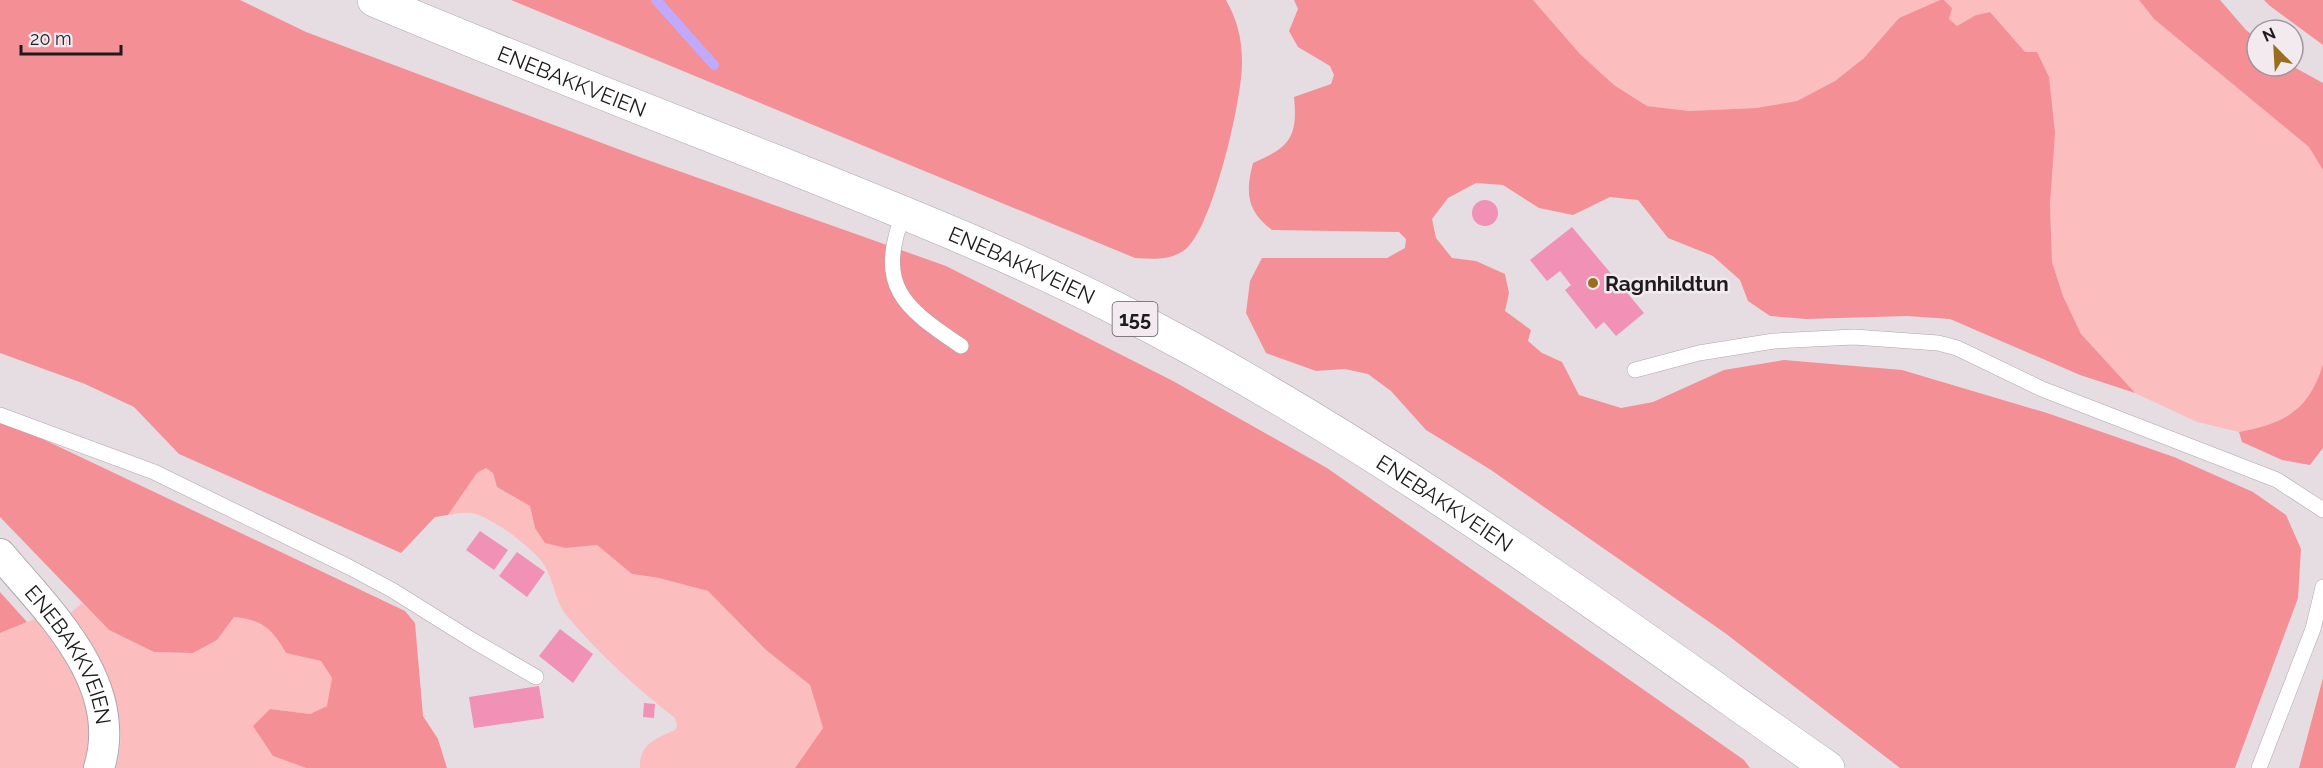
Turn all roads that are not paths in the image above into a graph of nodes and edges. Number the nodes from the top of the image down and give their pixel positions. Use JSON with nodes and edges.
{"nodes":[{"id":1,"x":374,"y":0,"type":"edge"},
{"id":2,"x":904,"y":212,"type":"junction"},
{"id":3,"x":961,"y":346,"type":"dead end"},
{"id":4,"x":1635,"y":370,"type":"dead end"},
{"id":5,"x":0,"y":415,"type":"edge"},
{"id":6,"x":2323,"y":510,"type":"edge"},
{"id":7,"x":0,"y":554,"type":"edge"},
{"id":8,"x":2323,"y":587,"type":"edge"},
{"id":9,"x":536,"y":677,"type":"dead end"},
{"id":10,"x":99,"y":768,"type":"edge"},
{"id":11,"x":1828,"y":768,"type":"edge"},
{"id":12,"x":2259,"y":768,"type":"edge"}],
"edges":[{"from":1,"to":2,"type":"main road","name":"ENEBAKKVEIEN","number":"155"},
{"from":2,"to":3,"type":"lane"},
{"from":2,"to":11,"type":"main road","name":"ENEBAKKVEIEN","number":"155"},
{"from":4,"to":6,"type":"lane"},
{"from":5,"to":9,"type":"lane"},
{"from":7,"to":10,"type":"street","name":"ENEBAKKVEIEN"},
{"from":8,"to":12,"type":"lane"}]}
